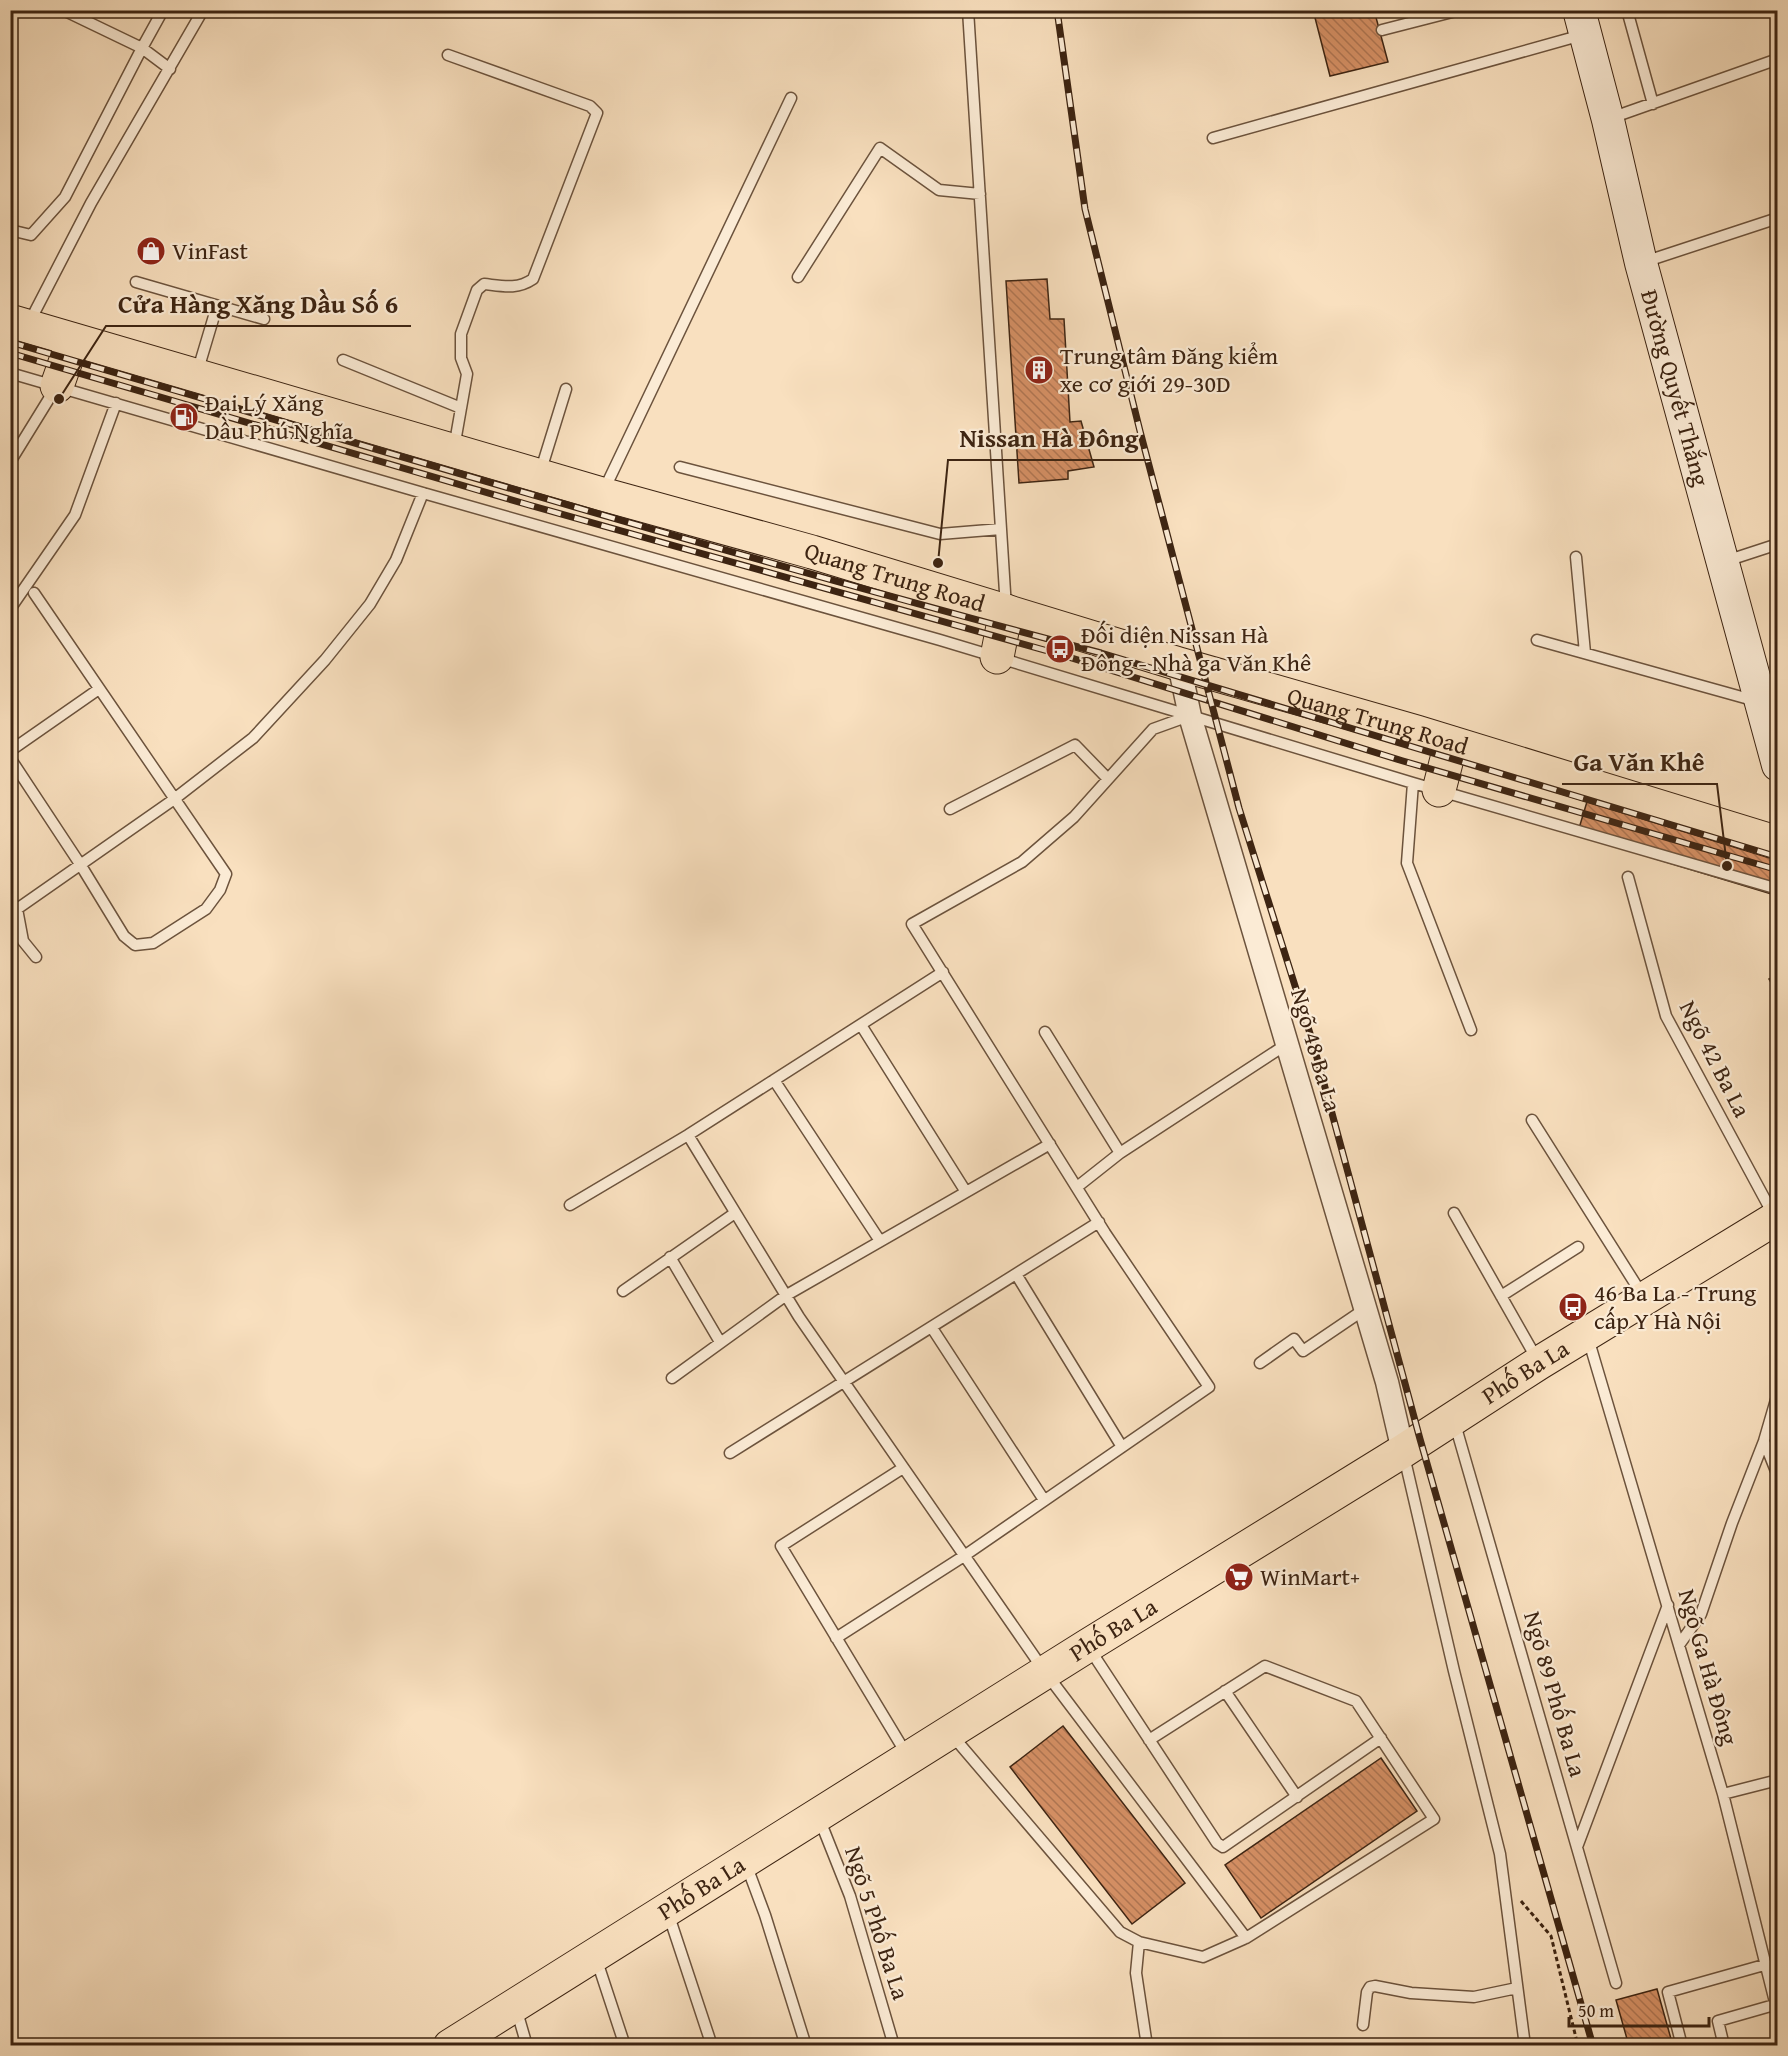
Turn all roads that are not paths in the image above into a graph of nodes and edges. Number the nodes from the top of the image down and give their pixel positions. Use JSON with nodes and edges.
{"nodes":[{"id":1,"x":63,"y":10,"type":"edge"},
{"id":2,"x":163,"y":10,"type":"edge"},
{"id":3,"x":203,"y":10,"type":"edge"},
{"id":4,"x":968,"y":10,"type":"edge"},
{"id":5,"x":1460,"y":10,"type":"edge"},
{"id":6,"x":1627,"y":10,"type":"edge"},
{"id":7,"x":1582,"y":22,"type":"edge"},
{"id":8,"x":1382,"y":30,"type":"dead end"},
{"id":9,"x":142,"y":48,"type":"junction"},
{"id":10,"x":448,"y":55,"type":"dead end"},
{"id":11,"x":1778,"y":58,"type":"edge"},
{"id":12,"x":170,"y":69,"type":"junction"},
{"id":13,"x":791,"y":98,"type":"dead end"},
{"id":14,"x":1653,"y":104,"type":"junction"},
{"id":15,"x":1608,"y":120,"type":"junction"},
{"id":16,"x":1214,"y":138,"type":"dead end"},
{"id":17,"x":980,"y":194,"type":"junction"},
{"id":18,"x":1778,"y":218,"type":"edge"},
{"id":19,"x":10,"y":230,"type":"edge"},
{"id":20,"x":1641,"y":263,"type":"junction"},
{"id":21,"x":798,"y":277,"type":"dead end"},
{"id":22,"x":136,"y":282,"type":"dead end"},
{"id":23,"x":217,"y":306,"type":"junction"},
{"id":24,"x":264,"y":319,"type":"dead end"},
{"id":25,"x":19,"y":323,"type":"edge"},
{"id":26,"x":73,"y":340,"type":"junction"},
{"id":27,"x":343,"y":360,"type":"dead end"},
{"id":28,"x":10,"y":373,"type":"edge"},
{"id":29,"x":196,"y":376,"type":"junction"},
{"id":30,"x":57,"y":386,"type":"junction"},
{"id":31,"x":566,"y":389,"type":"dead end"},
{"id":32,"x":116,"y":403,"type":"junction"},
{"id":33,"x":461,"y":408,"type":"junction"},
{"id":34,"x":453,"y":451,"type":"junction"},
{"id":35,"x":10,"y":462,"type":"edge"},
{"id":36,"x":681,"y":467,"type":"dead end"},
{"id":37,"x":539,"y":476,"type":"junction"},
{"id":38,"x":423,"y":493,"type":"junction"},
{"id":39,"x":602,"y":494,"type":"junction"},
{"id":40,"x":1001,"y":529,"type":"junction"},
{"id":41,"x":1778,"y":544,"type":"edge"},
{"id":42,"x":1576,"y":557,"type":"dead end"},
{"id":43,"x":1723,"y":562,"type":"junction"},
{"id":44,"x":34,"y":593,"type":"dead end"},
{"id":45,"x":11,"y":607,"type":"edge"},
{"id":46,"x":1006,"y":611,"type":"junction"},
{"id":47,"x":1537,"y":640,"type":"dead end"},
{"id":48,"x":1585,"y":653,"type":"junction"},
{"id":49,"x":997,"y":657,"type":"junction"},
{"id":50,"x":1179,"y":664,"type":"junction"},
{"id":51,"x":99,"y":689,"type":"junction"},
{"id":52,"x":1762,"y":703,"type":"junction"},
{"id":53,"x":1190,"y":716,"type":"junction"},
{"id":54,"x":1451,"y":743,"type":"junction"},
{"id":55,"x":10,"y":751,"type":"edge"},
{"id":56,"x":10,"y":758,"type":"edge"},
{"id":57,"x":1778,"y":765,"type":"edge"},
{"id":58,"x":1108,"y":779,"type":"junction"},
{"id":59,"x":1426,"y":787,"type":"junction"},
{"id":60,"x":173,"y":800,"type":"junction"},
{"id":61,"x":950,"y":809,"type":"dead end"},
{"id":62,"x":1778,"y":843,"type":"edge"},
{"id":63,"x":80,"y":864,"type":"junction"},
{"id":64,"x":1628,"y":877,"type":"dead end"},
{"id":65,"x":1778,"y":889,"type":"edge"},
{"id":66,"x":36,"y":957,"type":"dead end"},
{"id":67,"x":943,"y":972,"type":"junction"},
{"id":68,"x":861,"y":1025,"type":"junction"},
{"id":69,"x":1471,"y":1030,"type":"dead end"},
{"id":70,"x":1045,"y":1032,"type":"dead end"},
{"id":71,"x":1287,"y":1044,"type":"junction"},
{"id":72,"x":774,"y":1080,"type":"junction"},
{"id":73,"x":1532,"y":1120,"type":"dead end"},
{"id":74,"x":688,"y":1136,"type":"junction"},
{"id":75,"x":1050,"y":1144,"type":"junction"},
{"id":76,"x":1120,"y":1153,"type":"junction"},
{"id":77,"x":1077,"y":1187,"type":"junction"},
{"id":78,"x":966,"y":1192,"type":"junction"},
{"id":79,"x":570,"y":1205,"type":"dead end"},
{"id":80,"x":735,"y":1213,"type":"junction"},
{"id":81,"x":1454,"y":1213,"type":"dead end"},
{"id":82,"x":1777,"y":1218,"type":"edge"},
{"id":83,"x":1099,"y":1222,"type":"junction"},
{"id":84,"x":880,"y":1241,"type":"junction"},
{"id":85,"x":1578,"y":1247,"type":"dead end"},
{"id":86,"x":670,"y":1257,"type":"junction"},
{"id":87,"x":1016,"y":1274,"type":"junction"},
{"id":88,"x":623,"y":1291,"type":"dead end"},
{"id":89,"x":785,"y":1296,"type":"junction"},
{"id":90,"x":1501,"y":1296,"type":"junction"},
{"id":91,"x":1645,"y":1299,"type":"junction"},
{"id":92,"x":1365,"y":1309,"type":"junction"},
{"id":93,"x":932,"y":1328,"type":"junction"},
{"id":94,"x":1587,"y":1334,"type":"junction"},
{"id":95,"x":720,"y":1342,"type":"junction"},
{"id":96,"x":1260,"y":1363,"type":"dead end"},
{"id":97,"x":1539,"y":1364,"type":"junction"},
{"id":98,"x":672,"y":1378,"type":"dead end"},
{"id":99,"x":844,"y":1381,"type":"junction"},
{"id":100,"x":1778,"y":1393,"type":"edge"},
{"id":101,"x":1453,"y":1418,"type":"junction"},
{"id":102,"x":1764,"y":1442,"type":"junction"},
{"id":103,"x":1122,"y":1447,"type":"junction"},
{"id":104,"x":1403,"y":1450,"type":"junction"},
{"id":105,"x":730,"y":1453,"type":"dead end"},
{"id":106,"x":903,"y":1468,"type":"junction"},
{"id":107,"x":1778,"y":1476,"type":"edge"},
{"id":108,"x":1044,"y":1500,"type":"junction"},
{"id":109,"x":964,"y":1556,"type":"junction"},
{"id":110,"x":1668,"y":1605,"type":"junction"},
{"id":111,"x":836,"y":1638,"type":"junction"},
{"id":112,"x":1678,"y":1645,"type":"junction"},
{"id":113,"x":1087,"y":1646,"type":"junction"},
{"id":114,"x":1045,"y":1672,"type":"junction"},
{"id":115,"x":1225,"y":1691,"type":"junction"},
{"id":116,"x":950,"y":1732,"type":"junction"},
{"id":117,"x":1381,"y":1738,"type":"junction"},
{"id":118,"x":1149,"y":1740,"type":"junction"},
{"id":119,"x":908,"y":1758,"type":"junction"},
{"id":120,"x":1778,"y":1780,"type":"edge"},
{"id":121,"x":1723,"y":1794,"type":"junction"},
{"id":122,"x":1297,"y":1797,"type":"junction"},
{"id":123,"x":818,"y":1815,"type":"junction"},
{"id":124,"x":1577,"y":1847,"type":"junction"},
{"id":125,"x":745,"y":1861,"type":"junction"},
{"id":126,"x":666,"y":1910,"type":"junction"},
{"id":127,"x":1246,"y":1938,"type":"junction"},
{"id":128,"x":1139,"y":1942,"type":"junction"},
{"id":129,"x":595,"y":1954,"type":"junction"},
{"id":130,"x":1764,"y":1965,"type":"junction"},
{"id":131,"x":1616,"y":1983,"type":"dead end"},
{"id":132,"x":1517,"y":1988,"type":"junction"},
{"id":133,"x":515,"y":2005,"type":"junction"},
{"id":134,"x":1776,"y":2009,"type":"edge"},
{"id":135,"x":1363,"y":2025,"type":"dead end"},
{"id":136,"x":450,"y":2046,"type":"edge"},
{"id":137,"x":527,"y":2046,"type":"edge"},
{"id":138,"x":625,"y":2046,"type":"edge"},
{"id":139,"x":712,"y":2046,"type":"edge"},
{"id":140,"x":806,"y":2046,"type":"edge"},
{"id":141,"x":894,"y":2046,"type":"edge"},
{"id":142,"x":1146,"y":2046,"type":"edge"},
{"id":143,"x":1525,"y":2046,"type":"edge"},
{"id":144,"x":1682,"y":2046,"type":"edge"},
{"id":145,"x":1724,"y":2046,"type":"edge"}],
"edges":[{"from":1,"to":9,"type":"lane"},
{"from":2,"to":9,"type":"lane"},
{"from":3,"to":12,"type":"lane"},
{"from":4,"to":17,"type":"lane"},
{"from":5,"to":8,"type":"lane"},
{"from":6,"to":14,"type":"lane"},
{"from":7,"to":15,"type":"street","name":"Đường Quyết Thắng"},
{"from":7,"to":16,"type":"lane"},
{"from":9,"to":12,"type":"lane"},
{"from":9,"to":19,"type":"lane"},
{"from":10,"to":33,"type":"lane"},
{"from":11,"to":14,"type":"lane"},
{"from":12,"to":25,"type":"lane"},
{"from":13,"to":39,"type":"lane"},
{"from":14,"to":15,"type":"lane"},
{"from":15,"to":20,"type":"street","name":"Đường Quyết Thắng"},
{"from":17,"to":21,"type":"lane"},
{"from":17,"to":40,"type":"lane"},
{"from":18,"to":20,"type":"lane"},
{"from":20,"to":43,"type":"street","name":"Đường Quyết Thắng"},
{"from":22,"to":23,"type":"lane"},
{"from":23,"to":24,"type":"lane"},
{"from":23,"to":29,"type":"lane"},
{"from":25,"to":26,"type":"highway","name":"Quang Trung Road"},
{"from":26,"to":29,"type":"highway","name":"Quang Trung Road"},
{"from":26,"to":30,"type":"highway"},
{"from":27,"to":33,"type":"lane"},
{"from":28,"to":30,"type":"lane"},
{"from":29,"to":34,"type":"highway","name":"Quang Trung Road"},
{"from":30,"to":32,"type":"lane"},
{"from":30,"to":35,"type":"lane"},
{"from":31,"to":37,"type":"lane"},
{"from":32,"to":38,"type":"lane"},
{"from":32,"to":45,"type":"lane"},
{"from":33,"to":34,"type":"lane"},
{"from":34,"to":37,"type":"highway","name":"Quang Trung Road"},
{"from":36,"to":40,"type":"lane"},
{"from":37,"to":39,"type":"highway","name":"Quang Trung Road"},
{"from":38,"to":49,"type":"lane"},
{"from":38,"to":60,"type":"lane"},
{"from":39,"to":46,"type":"highway","name":"Quang Trung Road"},
{"from":40,"to":46,"type":"lane"},
{"from":41,"to":43,"type":"lane"},
{"from":42,"to":48,"type":"lane"},
{"from":43,"to":52,"type":"street","name":"Đường Quyết Thắng"},
{"from":44,"to":51,"type":"lane"},
{"from":46,"to":49,"type":"highway"},
{"from":46,"to":50,"type":"highway","name":"Quang Trung Road"},
{"from":47,"to":48,"type":"lane"},
{"from":48,"to":52,"type":"lane"},
{"from":49,"to":53,"type":"lane"},
{"from":50,"to":53,"type":"street","name":"Ngõ 48 Ba La"},
{"from":50,"to":54,"type":"highway","name":"Quang Trung Road"},
{"from":51,"to":55,"type":"lane"},
{"from":51,"to":60,"type":"lane"},
{"from":52,"to":57,"type":"street","name":"Đường Quyết Thắng"},
{"from":53,"to":58,"type":"lane"},
{"from":53,"to":59,"type":"lane"},
{"from":53,"to":71,"type":"street","name":"Ngõ 48 Ba La"},
{"from":54,"to":59,"type":"highway"},
{"from":54,"to":62,"type":"highway","name":"Quang Trung Road"},
{"from":56,"to":63,"type":"lane"},
{"from":58,"to":61,"type":"lane"},
{"from":58,"to":67,"type":"lane"},
{"from":59,"to":65,"type":"lane"},
{"from":59,"to":69,"type":"lane"},
{"from":60,"to":63,"type":"lane"},
{"from":60,"to":63,"type":"lane"},
{"from":63,"to":66,"type":"lane"},
{"from":64,"to":82,"type":"lane","name":"Ngõ 42 Ba La"},
{"from":67,"to":68,"type":"lane"},
{"from":67,"to":75,"type":"lane"},
{"from":68,"to":72,"type":"lane"},
{"from":68,"to":78,"type":"lane"},
{"from":70,"to":76,"type":"lane"},
{"from":71,"to":76,"type":"lane"},
{"from":71,"to":92,"type":"street","name":"Ngõ 48 Ba La"},
{"from":72,"to":74,"type":"lane"},
{"from":72,"to":84,"type":"lane"},
{"from":73,"to":91,"type":"lane"},
{"from":74,"to":79,"type":"lane"},
{"from":74,"to":80,"type":"lane"},
{"from":75,"to":77,"type":"lane"},
{"from":75,"to":78,"type":"lane"},
{"from":76,"to":77,"type":"lane"},
{"from":77,"to":83,"type":"lane"},
{"from":78,"to":84,"type":"lane"},
{"from":80,"to":86,"type":"lane"},
{"from":80,"to":89,"type":"lane"},
{"from":81,"to":90,"type":"lane"},
{"from":82,"to":91,"type":"highway","name":"Phố Ba La"},
{"from":83,"to":87,"type":"lane"},
{"from":83,"to":103,"type":"lane"},
{"from":84,"to":89,"type":"lane"},
{"from":85,"to":90,"type":"lane"},
{"from":86,"to":88,"type":"lane"},
{"from":86,"to":95,"type":"lane"},
{"from":87,"to":93,"type":"lane"},
{"from":87,"to":103,"type":"lane"},
{"from":89,"to":95,"type":"lane"},
{"from":89,"to":99,"type":"lane"},
{"from":90,"to":97,"type":"lane"},
{"from":91,"to":94,"type":"highway","name":"Phố Ba La"},
{"from":92,"to":96,"type":"lane"},
{"from":92,"to":104,"type":"street","name":"Ngõ 48 Ba La"},
{"from":93,"to":99,"type":"lane"},
{"from":93,"to":108,"type":"lane"},
{"from":94,"to":97,"type":"highway","name":"Phố Ba La"},
{"from":94,"to":110,"type":"lane","name":"Ngõ Ga Hà Đông"},
{"from":95,"to":98,"type":"lane"},
{"from":97,"to":101,"type":"highway","name":"Phố Ba La"},
{"from":99,"to":105,"type":"lane"},
{"from":99,"to":106,"type":"lane"},
{"from":100,"to":102,"type":"lane"},
{"from":101,"to":104,"type":"highway","name":"Phố Ba La"},
{"from":101,"to":124,"type":"lane","name":"Ngõ 89 Phố Ba La"},
{"from":102,"to":107,"type":"lane"},
{"from":102,"to":112,"type":"lane"},
{"from":103,"to":108,"type":"lane"},
{"from":104,"to":113,"type":"highway","name":"Phố Ba La"},
{"from":104,"to":132,"type":"lane"},
{"from":106,"to":109,"type":"lane"},
{"from":106,"to":111,"type":"lane"},
{"from":108,"to":109,"type":"lane"},
{"from":109,"to":111,"type":"lane"},
{"from":109,"to":114,"type":"lane"},
{"from":110,"to":112,"type":"lane","name":"Ngõ Ga Hà Đông"},
{"from":110,"to":124,"type":"lane"},
{"from":111,"to":119,"type":"lane"},
{"from":112,"to":121,"type":"lane","name":"Ngõ Ga Hà Đông"},
{"from":113,"to":114,"type":"highway","name":"Phố Ba La"},
{"from":113,"to":118,"type":"lane"},
{"from":114,"to":116,"type":"highway","name":"Phố Ba La"},
{"from":114,"to":127,"type":"lane"},
{"from":115,"to":117,"type":"lane"},
{"from":115,"to":118,"type":"lane"},
{"from":115,"to":122,"type":"lane"},
{"from":116,"to":119,"type":"highway","name":"Phố Ba La"},
{"from":116,"to":128,"type":"lane"},
{"from":117,"to":122,"type":"lane"},
{"from":117,"to":127,"type":"lane"},
{"from":118,"to":122,"type":"lane"},
{"from":119,"to":123,"type":"highway","name":"Phố Ba La"},
{"from":120,"to":121,"type":"lane"},
{"from":121,"to":130,"type":"lane","name":"Ngõ Ga Hà Đông"},
{"from":123,"to":125,"type":"highway","name":"Phố Ba La"},
{"from":123,"to":141,"type":"lane","name":"Ngõ 5 Phố Ba La"},
{"from":124,"to":131,"type":"lane","name":"Ngõ 89 Phố Ba La"},
{"from":125,"to":126,"type":"highway","name":"Phố Ba La"},
{"from":125,"to":140,"type":"lane"},
{"from":126,"to":129,"type":"highway","name":"Phố Ba La"},
{"from":126,"to":139,"type":"lane"},
{"from":127,"to":128,"type":"lane"},
{"from":128,"to":142,"type":"lane"},
{"from":129,"to":133,"type":"highway","name":"Phố Ba La"},
{"from":129,"to":138,"type":"lane"},
{"from":130,"to":134,"type":"lane","name":"Ngõ Ga Hà Đông"},
{"from":130,"to":144,"type":"lane"},
{"from":132,"to":135,"type":"lane"},
{"from":132,"to":143,"type":"lane"},
{"from":133,"to":136,"type":"highway","name":"Phố Ba La"},
{"from":133,"to":137,"type":"lane"},
{"from":134,"to":145,"type":"lane"}]}
